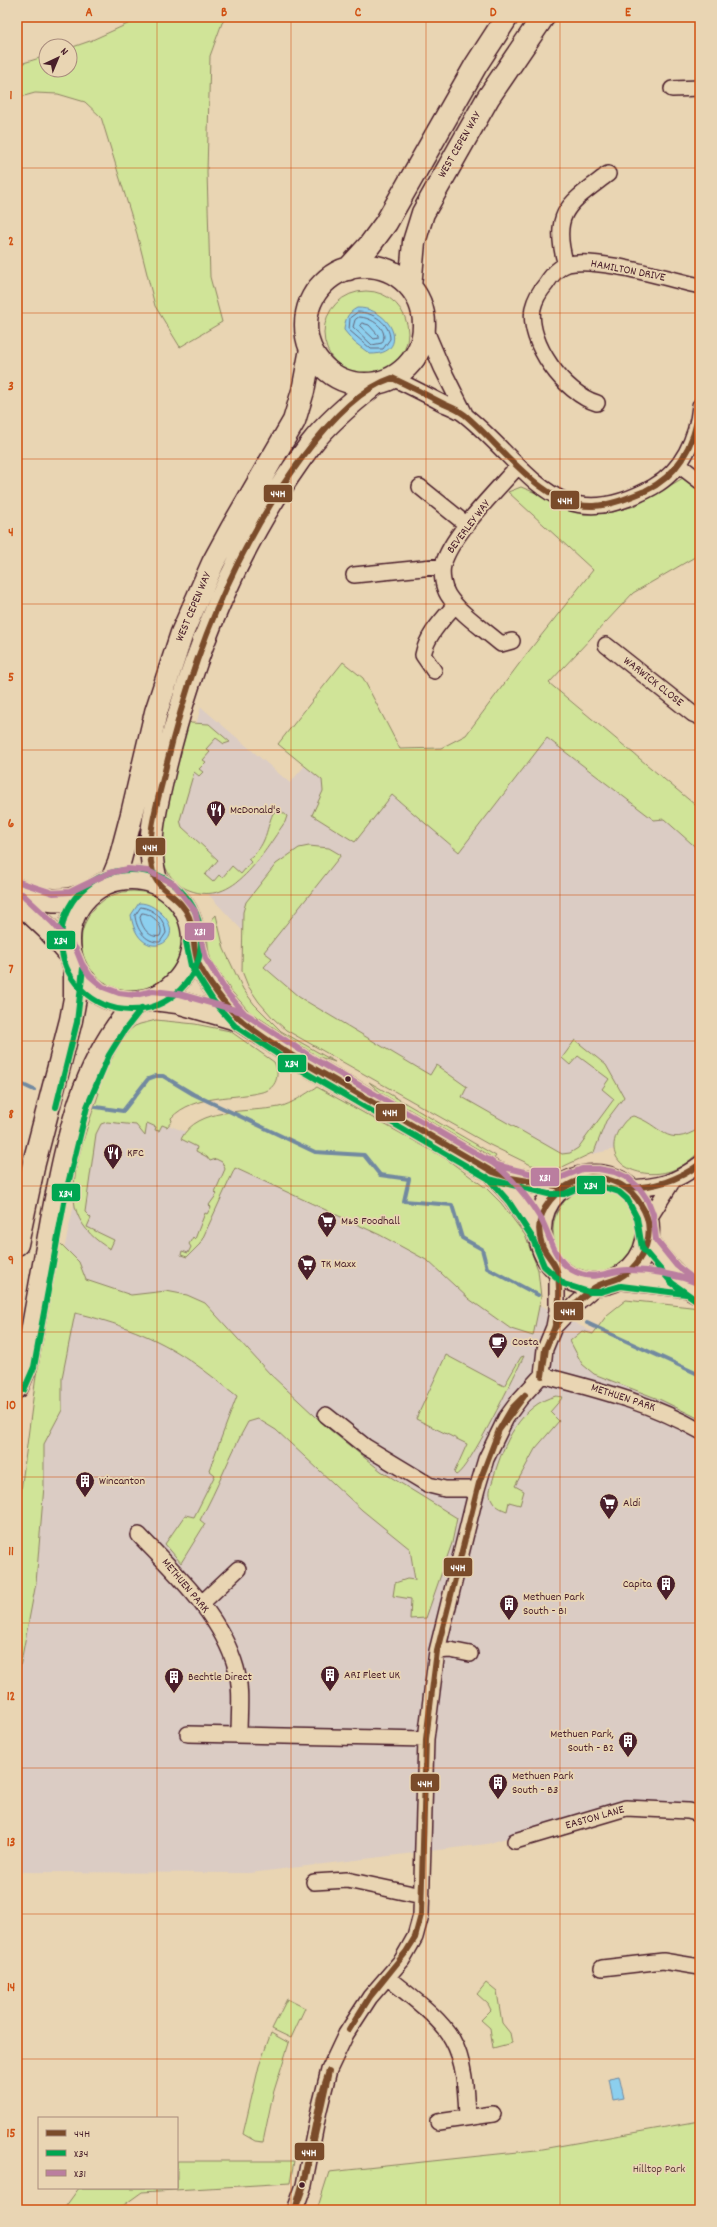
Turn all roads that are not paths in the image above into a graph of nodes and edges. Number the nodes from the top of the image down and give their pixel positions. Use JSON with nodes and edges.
{"nodes":[{"id":1,"x":507,"y":17,"type":"edge"},
{"id":2,"x":543,"y":17,"type":"edge"},
{"id":3,"x":700,"y":88,"type":"edge"},
{"id":4,"x":672,"y":89,"type":"dead end"},
{"id":5,"x":608,"y":174,"type":"dead end"},
{"id":6,"x":566,"y":265,"type":"junction"},
{"id":7,"x":348,"y":269,"type":"junction"},
{"id":8,"x":700,"y":286,"type":"edge"},
{"id":9,"x":410,"y":287,"type":"junction"},
{"id":10,"x":424,"y":326,"type":"junction"},
{"id":11,"x":311,"y":349,"type":"junction"},
{"id":12,"x":384,"y":381,"type":"junction"},
{"id":13,"x":597,"y":403,"type":"dead end"},
{"id":14,"x":700,"y":406,"type":"edge"},
{"id":15,"x":464,"y":414,"type":"junction"},
{"id":16,"x":679,"y":465,"type":"junction"},
{"id":17,"x":518,"y":466,"type":"junction"},
{"id":18,"x":700,"y":481,"type":"edge"},
{"id":19,"x":420,"y":487,"type":"dead end"},
{"id":20,"x":467,"y":525,"type":"junction"},
{"id":21,"x":443,"y":566,"type":"junction"},
{"id":22,"x":354,"y":575,"type":"dead end"},
{"id":23,"x":455,"y":604,"type":"junction"},
{"id":24,"x":606,"y":645,"type":"dead end"},
{"id":25,"x":505,"y":646,"type":"dead end"},
{"id":26,"x":434,"y":671,"type":"dead end"},
{"id":27,"x":700,"y":717,"type":"edge"},
{"id":28,"x":112,"y":880,"type":"junction"},
{"id":29,"x":157,"y":883,"type":"junction"},
{"id":30,"x":17,"y":890,"type":"edge"},
{"id":31,"x":90,"y":893,"type":"junction"},
{"id":32,"x":17,"y":900,"type":"edge"},
{"id":33,"x":194,"y":941,"type":"junction"},
{"id":34,"x":73,"y":961,"type":"junction"},
{"id":35,"x":145,"y":1001,"type":"junction"},
{"id":36,"x":240,"y":1020,"type":"junction"},
{"id":37,"x":700,"y":1164,"type":"edge"},
{"id":38,"x":493,"y":1172,"type":"junction"},
{"id":39,"x":672,"y":1182,"type":"junction"},
{"id":40,"x":562,"y":1187,"type":"junction"},
{"id":41,"x":628,"y":1188,"type":"junction"},
{"id":42,"x":648,"y":1220,"type":"junction"},
{"id":43,"x":539,"y":1234,"type":"junction"},
{"id":44,"x":648,"y":1243,"type":"junction"},
{"id":45,"x":17,"y":1244,"type":"edge"},
{"id":46,"x":556,"y":1268,"type":"junction"},
{"id":47,"x":620,"y":1278,"type":"junction"},
{"id":48,"x":599,"y":1284,"type":"junction"},
{"id":49,"x":693,"y":1290,"type":"edge"},
{"id":50,"x":554,"y":1327,"type":"junction"},
{"id":51,"x":542,"y":1375,"type":"junction"},
{"id":52,"x":17,"y":1387,"type":"edge"},
{"id":53,"x":326,"y":1415,"type":"dead end"},
{"id":54,"x":700,"y":1431,"type":"edge"},
{"id":55,"x":477,"y":1489,"type":"junction"},
{"id":56,"x":139,"y":1535,"type":"dead end"},
{"id":57,"x":238,"y":1569,"type":"dead end"},
{"id":58,"x":202,"y":1603,"type":"junction"},
{"id":59,"x":437,"y":1651,"type":"junction"},
{"id":60,"x":470,"y":1654,"type":"dead end"},
{"id":61,"x":188,"y":1734,"type":"dead end"},
{"id":62,"x":239,"y":1735,"type":"junction"},
{"id":63,"x":426,"y":1739,"type":"junction"},
{"id":64,"x":700,"y":1814,"type":"edge"},
{"id":65,"x":515,"y":1841,"type":"dead end"},
{"id":66,"x":314,"y":1882,"type":"dead end"},
{"id":67,"x":422,"y":1896,"type":"junction"},
{"id":68,"x":700,"y":1967,"type":"edge"},
{"id":69,"x":602,"y":1968,"type":"dead end"},
{"id":70,"x":387,"y":1977,"type":"junction"},
{"id":71,"x":493,"y":2114,"type":"dead end"},
{"id":72,"x":467,"y":2118,"type":"junction"},
{"id":73,"x":438,"y":2122,"type":"dead end"},
{"id":74,"x":295,"y":2210,"type":"edge"}],
"edges":[{"from":1,"to":7,"type":"main road"},
{"from":2,"to":9,"type":"main road","name":"WEST CEPEN WAY"},
{"from":3,"to":4,"type":"street"},
{"from":5,"to":6,"type":"street"},
{"from":6,"to":8,"type":"street","name":"HAMILTON DRIVE"},
{"from":6,"to":13,"type":"street"},
{"from":7,"to":9,"type":"main road"},
{"from":7,"to":11,"type":"main road"},
{"from":9,"to":10,"type":"main road"},
{"from":10,"to":12,"type":"main road"},
{"from":10,"to":15,"type":"street"},
{"from":11,"to":12,"type":"main road"},
{"from":11,"to":28,"type":"main road","name":"WEST CEPEN WAY"},
{"from":12,"to":15,"type":"street"},
{"from":12,"to":29,"type":"main road","name":"WEST CEPEN WAY"},
{"from":14,"to":16,"type":"street"},
{"from":15,"to":17,"type":"street"},
{"from":16,"to":17,"type":"street"},
{"from":16,"to":18,"type":"street"},
{"from":17,"to":20,"type":"street","name":"BEVERLEY WAY"},
{"from":19,"to":20,"type":"street"},
{"from":20,"to":21,"type":"street","name":"BEVERLEY WAY"},
{"from":21,"to":22,"type":"street"},
{"from":21,"to":23,"type":"street","name":"BEVERLEY WAY"},
{"from":23,"to":25,"type":"street","name":"BEVERLEY WAY"},
{"from":23,"to":26,"type":"street"},
{"from":24,"to":27,"type":"street","name":"WARWICK CLOSE"},
{"from":28,"to":29,"type":"main road"},
{"from":28,"to":31,"type":"main road"},
{"from":29,"to":33,"type":"main road"},
{"from":30,"to":31,"type":"main road"},
{"from":31,"to":34,"type":"main road"},
{"from":32,"to":34,"type":"main road"},
{"from":33,"to":35,"type":"main road"},
{"from":33,"to":36,"type":"main road"},
{"from":34,"to":35,"type":"main road"},
{"from":34,"to":45,"type":"main road"},
{"from":35,"to":36,"type":"main road"},
{"from":35,"to":52,"type":"main road"},
{"from":36,"to":38,"type":"main road"},
{"from":37,"to":39,"type":"street"},
{"from":38,"to":40,"type":"main road"},
{"from":38,"to":43,"type":"main road"},
{"from":39,"to":41,"type":"street"},
{"from":39,"to":42,"type":"street"},
{"from":40,"to":41,"type":"main road"},
{"from":40,"to":43,"type":"main road"},
{"from":41,"to":42,"type":"main road"},
{"from":42,"to":44,"type":"main road"},
{"from":43,"to":46,"type":"main road"},
{"from":44,"to":47,"type":"main road"},
{"from":44,"to":49,"type":"main road"},
{"from":46,"to":48,"type":"main road"},
{"from":46,"to":50,"type":"street"},
{"from":47,"to":48,"type":"main road"},
{"from":47,"to":49,"type":"main road"},
{"from":48,"to":50,"type":"street"},
{"from":50,"to":51,"type":"street"},
{"from":51,"to":54,"type":"street","name":"METHUEN PARK"},
{"from":51,"to":55,"type":"street"},
{"from":53,"to":55,"type":"street"},
{"from":55,"to":59,"type":"street"},
{"from":56,"to":58,"type":"street","name":"METHUEN PARK"},
{"from":57,"to":58,"type":"street"},
{"from":58,"to":62,"type":"street","name":"METHUEN PARK"},
{"from":59,"to":60,"type":"street"},
{"from":59,"to":63,"type":"street"},
{"from":61,"to":62,"type":"street"},
{"from":62,"to":63,"type":"street"},
{"from":63,"to":67,"type":"street"},
{"from":64,"to":65,"type":"street","name":"EASTON LANE"},
{"from":66,"to":67,"type":"street"},
{"from":67,"to":70,"type":"street"},
{"from":68,"to":69,"type":"street"},
{"from":70,"to":72,"type":"street"},
{"from":70,"to":74,"type":"street"},
{"from":71,"to":72,"type":"street"},
{"from":72,"to":73,"type":"street"}]}
